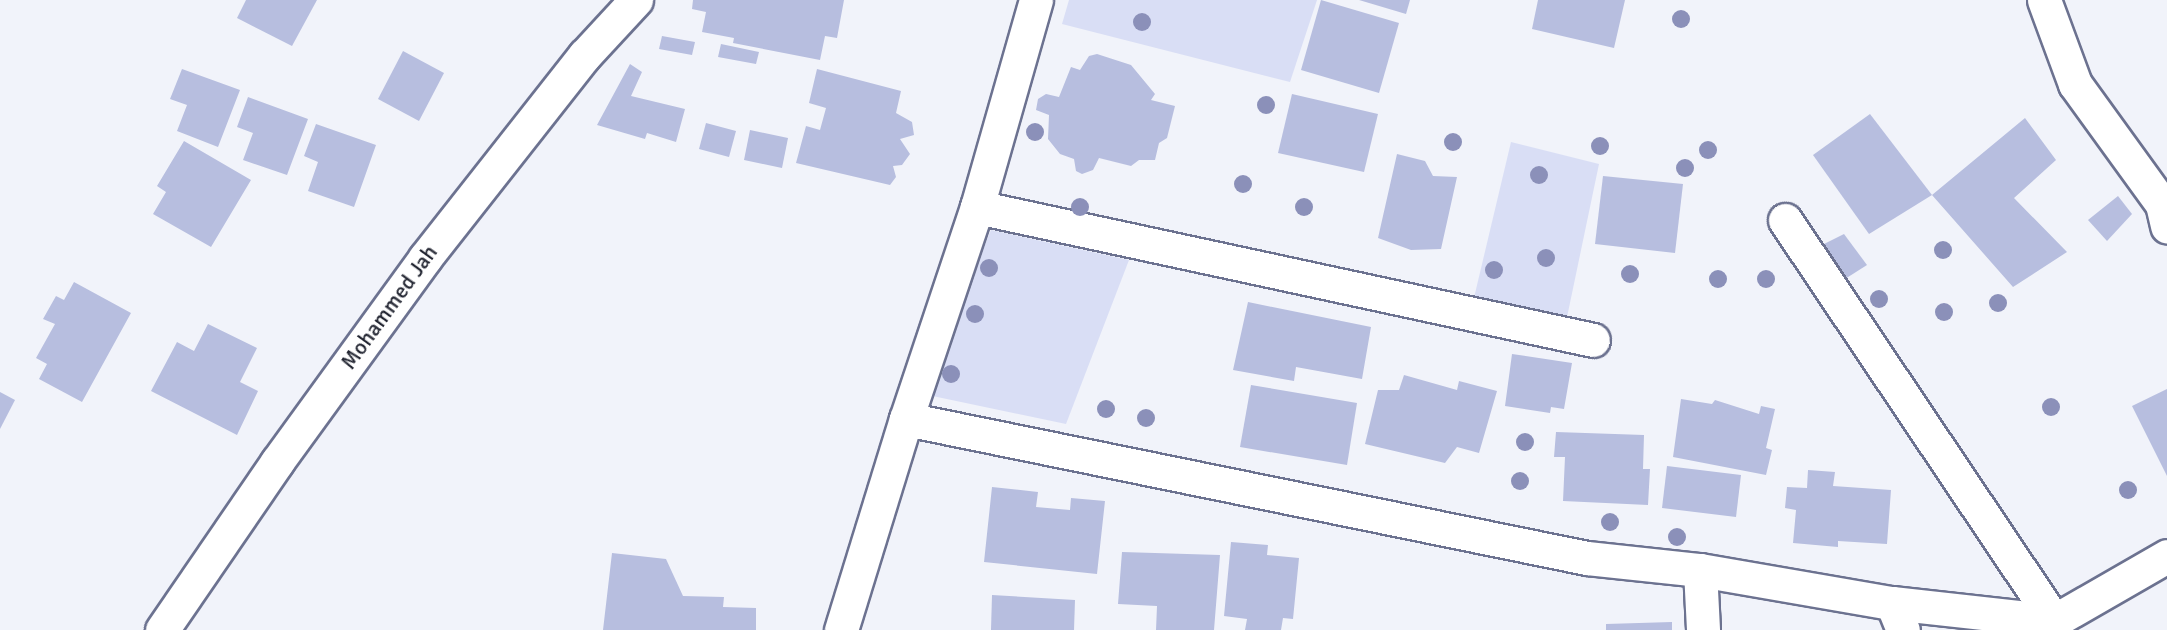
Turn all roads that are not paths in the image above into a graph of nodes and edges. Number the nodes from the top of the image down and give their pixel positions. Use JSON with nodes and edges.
{"nodes":[{"id":1,"x":636,"y":0,"type":"edge"},
{"id":2,"x":1036,"y":0,"type":"edge"},
{"id":3,"x":2044,"y":0,"type":"edge"},
{"id":4,"x":977,"y":207,"type":"junction"},
{"id":5,"x":1785,"y":220,"type":"dead end"},
{"id":6,"x":2167,"y":226,"type":"edge"},
{"id":7,"x":1593,"y":340,"type":"dead end"},
{"id":8,"x":906,"y":419,"type":"junction"},
{"id":9,"x":2167,"y":556,"type":"edge"},
{"id":10,"x":1700,"y":570,"type":"junction"},
{"id":11,"x":1897,"y":617,"type":"edge"},
{"id":12,"x":2054,"y":621,"type":"junction"},
{"id":13,"x":162,"y":630,"type":"edge"},
{"id":14,"x":841,"y":630,"type":"edge"},
{"id":15,"x":1703,"y":630,"type":"edge"}],
"edges":[{"from":1,"to":13,"type":"street","name":"Mohammed Jah"},
{"from":2,"to":4,"type":"street"},
{"from":3,"to":6,"type":"street"},
{"from":4,"to":7,"type":"street"},
{"from":4,"to":8,"type":"street"},
{"from":5,"to":12,"type":"street"},
{"from":8,"to":10,"type":"street"},
{"from":8,"to":14,"type":"street"},
{"from":9,"to":12,"type":"street"},
{"from":10,"to":11,"type":"street"},
{"from":10,"to":15,"type":"street"},
{"from":11,"to":12,"type":"street"}]}
